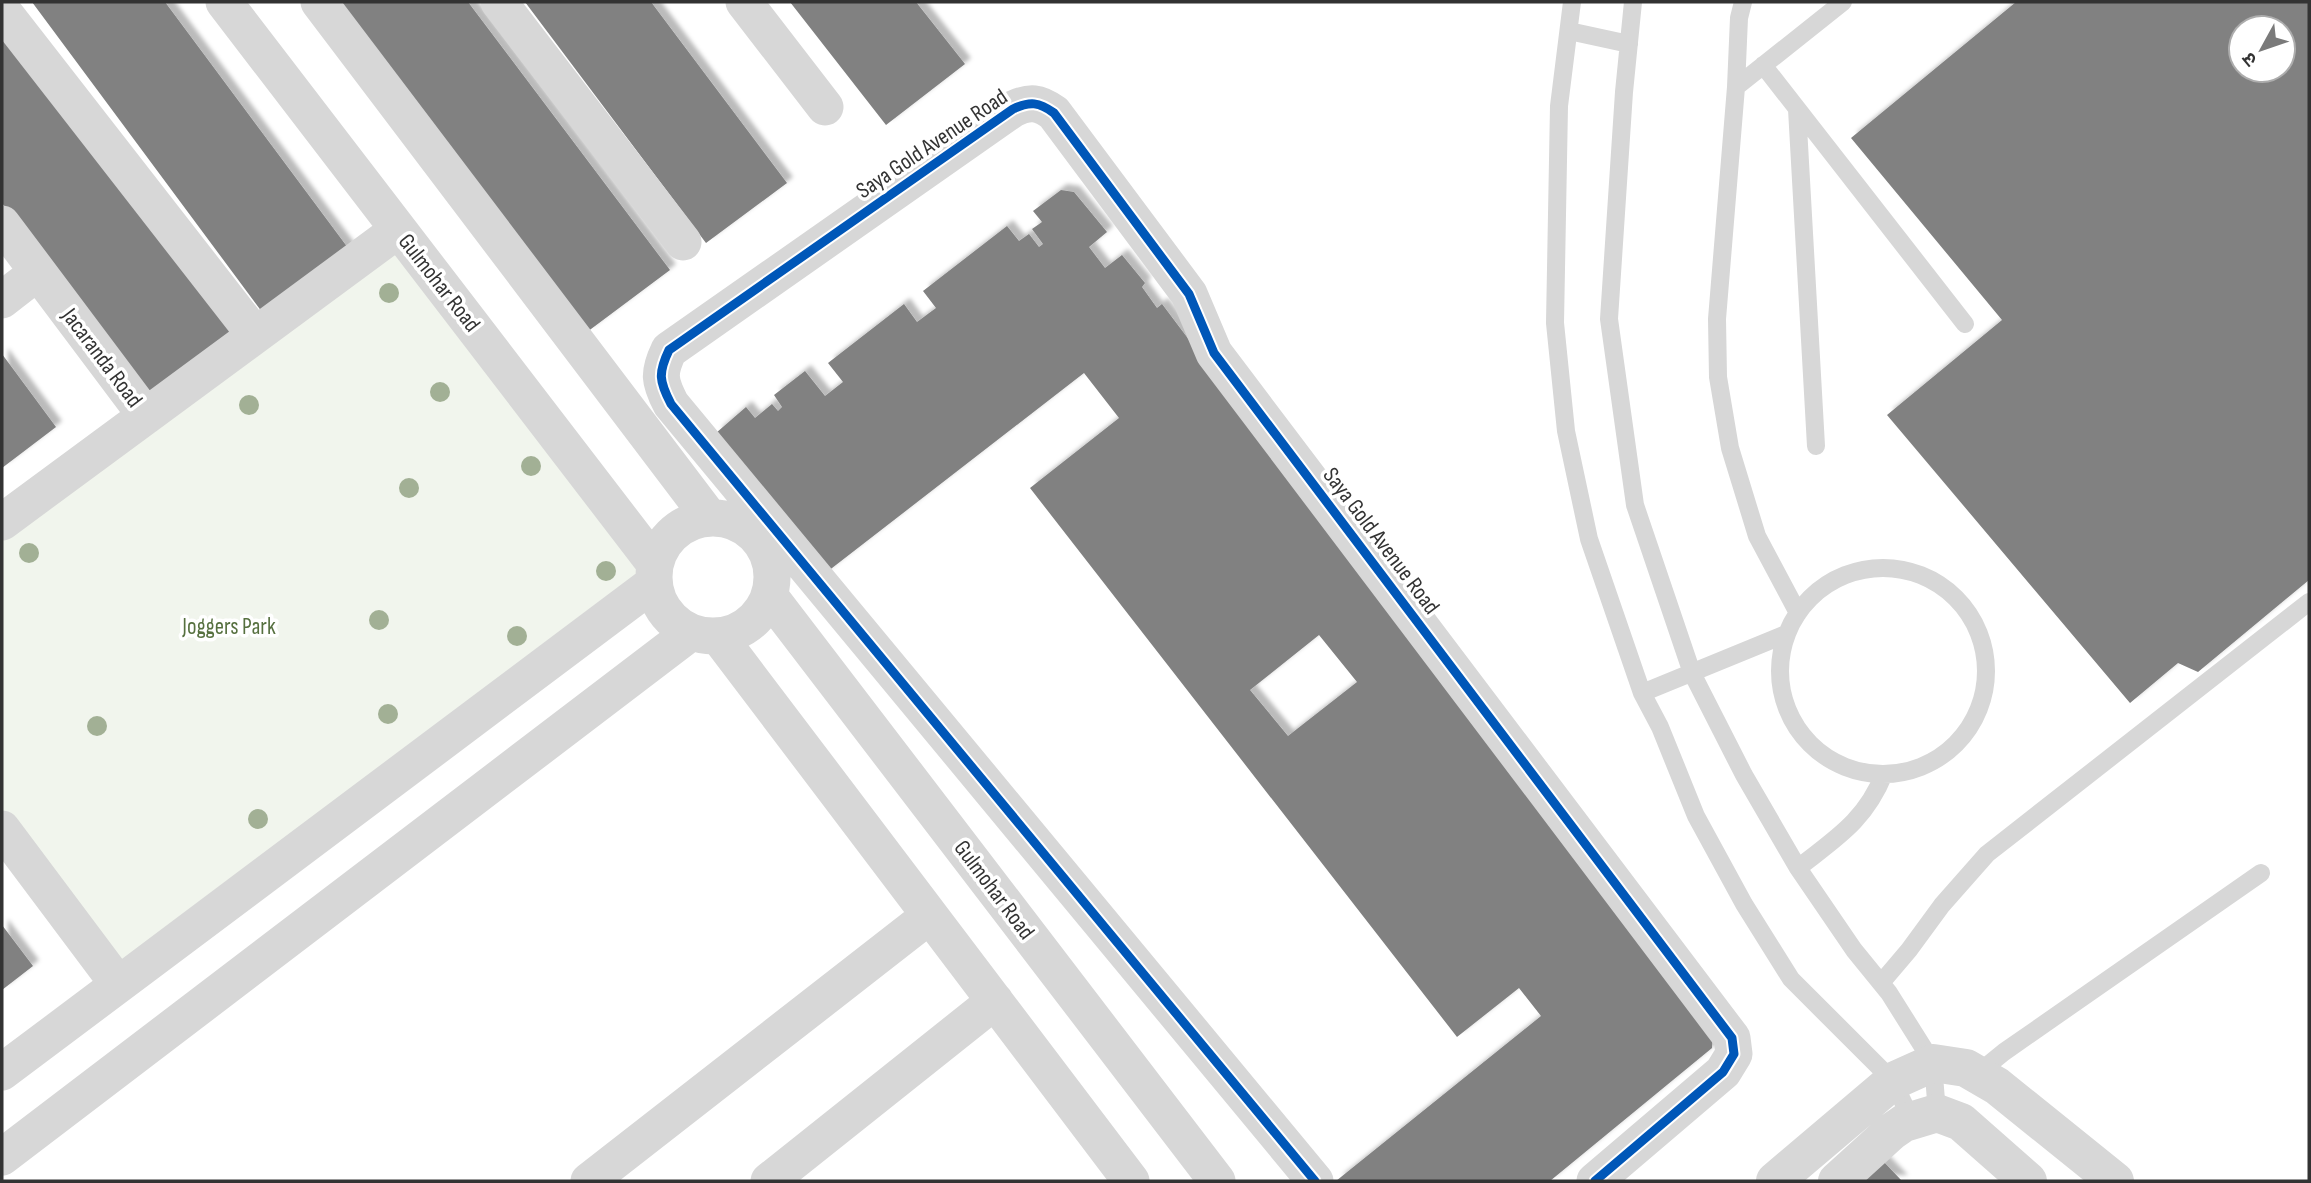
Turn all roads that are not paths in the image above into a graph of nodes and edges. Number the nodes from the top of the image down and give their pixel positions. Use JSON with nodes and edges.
{"nodes":[{"id":1,"x":224,"y":2,"type":"edge"},
{"id":2,"x":318,"y":2,"type":"edge"},
{"id":3,"x":499,"y":2,"type":"edge"},
{"id":4,"x":744,"y":2,"type":"edge"},
{"id":5,"x":1572,"y":2,"type":"edge"},
{"id":6,"x":1633,"y":2,"type":"edge"},
{"id":7,"x":1743,"y":2,"type":"edge"},
{"id":8,"x":1843,"y":2,"type":"edge"},
{"id":9,"x":2,"y":10,"type":"edge"},
{"id":10,"x":1569,"y":31,"type":"junction"},
{"id":11,"x":1629,"y":44,"type":"junction"},
{"id":12,"x":1763,"y":65,"type":"junction"},
{"id":13,"x":1737,"y":87,"type":"junction"},
{"id":14,"x":825,"y":107,"type":"dead end"},
{"id":15,"x":1797,"y":109,"type":"junction"},
{"id":16,"x":2,"y":223,"type":"edge"},
{"id":17,"x":398,"y":230,"type":"junction"},
{"id":18,"x":683,"y":242,"type":"dead end"},
{"id":19,"x":38,"y":272,"type":"junction"},
{"id":20,"x":2,"y":300,"type":"edge"},
{"id":21,"x":1965,"y":324,"type":"dead end"},
{"id":22,"x":254,"y":335,"type":"junction"},
{"id":23,"x":146,"y":416,"type":"junction"},
{"id":24,"x":1816,"y":446,"type":"dead end"},
{"id":25,"x":709,"y":517,"type":"junction"},
{"id":26,"x":2,"y":522,"type":"edge"},
{"id":27,"x":654,"y":573,"type":"junction"},
{"id":28,"x":771,"y":598,"type":"junction"},
{"id":29,"x":2309,"y":603,"type":"edge"},
{"id":30,"x":1798,"y":613,"type":"junction"},
{"id":31,"x":705,"y":635,"type":"junction"},
{"id":32,"x":1786,"y":635,"type":"junction"},
{"id":33,"x":1692,"y":673,"type":"junction"},
{"id":34,"x":1642,"y":693,"type":"junction"},
{"id":35,"x":1884,"y":774,"type":"junction"},
{"id":36,"x":2,"y":829,"type":"edge"},
{"id":37,"x":1798,"y":868,"type":"junction"},
{"id":38,"x":2261,"y":873,"type":"dead end"},
{"id":39,"x":929,"y":916,"type":"junction"},
{"id":40,"x":1881,"y":982,"type":"junction"},
{"id":41,"x":118,"y":984,"type":"junction"},
{"id":42,"x":995,"y":1001,"type":"junction"},
{"id":43,"x":1933,"y":1063,"type":"junction"},
{"id":44,"x":2,"y":1072,"type":"edge"},
{"id":45,"x":1977,"y":1074,"type":"junction"},
{"id":46,"x":1894,"y":1081,"type":"junction"},
{"id":47,"x":1925,"y":1117,"type":"junction"},
{"id":48,"x":2,"y":1157,"type":"edge"},
{"id":49,"x":1204,"y":1177,"type":"edge"},
{"id":50,"x":589,"y":1181,"type":"edge"},
{"id":51,"x":769,"y":1181,"type":"edge"},
{"id":52,"x":1131,"y":1181,"type":"edge"},
{"id":53,"x":1315,"y":1181,"type":"edge"},
{"id":54,"x":1595,"y":1181,"type":"edge"},
{"id":55,"x":1775,"y":1181,"type":"edge"},
{"id":56,"x":1837,"y":1181,"type":"edge"},
{"id":57,"x":2028,"y":1181,"type":"edge"},
{"id":58,"x":2115,"y":1181,"type":"edge"}],
"edges":[{"from":1,"to":17,"type":"street","name":"Gulmohar Road"},
{"from":2,"to":25,"type":"street"},
{"from":3,"to":18,"type":"street"},
{"from":4,"to":14,"type":"street"},
{"from":5,"to":10,"type":"lane"},
{"from":6,"to":11,"type":"lane"},
{"from":7,"to":13,"type":"lane"},
{"from":8,"to":12,"type":"lane"},
{"from":9,"to":22,"type":"street"},
{"from":10,"to":11,"type":"lane"},
{"from":10,"to":34,"type":"lane"},
{"from":11,"to":33,"type":"lane"},
{"from":12,"to":13,"type":"lane"},
{"from":12,"to":15,"type":"lane"},
{"from":13,"to":30,"type":"lane"},
{"from":15,"to":21,"type":"lane"},
{"from":15,"to":24,"type":"lane"},
{"from":16,"to":19,"type":"street","name":"Jacaranda Road"},
{"from":17,"to":22,"type":"street"},
{"from":17,"to":27,"type":"street","name":"Gulmohar Road"},
{"from":19,"to":20,"type":"street"},
{"from":19,"to":23,"type":"street","name":"Jacaranda Road"},
{"from":22,"to":23,"type":"street"},
{"from":23,"to":26,"type":"street","name":"Jacaranda Road"},
{"from":25,"to":27,"type":"street"},
{"from":25,"to":28,"type":"street"},
{"from":27,"to":31,"type":"street"},
{"from":27,"to":41,"type":"street"},
{"from":28,"to":31,"type":"street"},
{"from":28,"to":49,"type":"street","name":"Gulmohar Road"},
{"from":29,"to":40,"type":"lane"},
{"from":30,"to":32,"type":"lane"},
{"from":30,"to":35,"type":"lane"},
{"from":31,"to":39,"type":"street"},
{"from":31,"to":48,"type":"street"},
{"from":32,"to":33,"type":"lane"},
{"from":32,"to":35,"type":"lane"},
{"from":33,"to":34,"type":"lane"},
{"from":33,"to":37,"type":"lane"},
{"from":34,"to":46,"type":"lane"},
{"from":35,"to":37,"type":"lane"},
{"from":36,"to":41,"type":"street"},
{"from":37,"to":40,"type":"lane"},
{"from":38,"to":45,"type":"lane"},
{"from":39,"to":42,"type":"street"},
{"from":39,"to":50,"type":"street"},
{"from":40,"to":43,"type":"lane"},
{"from":41,"to":44,"type":"street"},
{"from":42,"to":51,"type":"street"},
{"from":42,"to":52,"type":"street"},
{"from":43,"to":45,"type":"street"},
{"from":43,"to":46,"type":"street"},
{"from":43,"to":47,"type":"lane"},
{"from":45,"to":58,"type":"street"},
{"from":46,"to":47,"type":"lane"},
{"from":46,"to":55,"type":"street"},
{"from":47,"to":56,"type":"street"},
{"from":47,"to":57,"type":"street"},
{"from":53,"to":54,"type":"street","name":"Saya Gold Avenue Road"}]}
